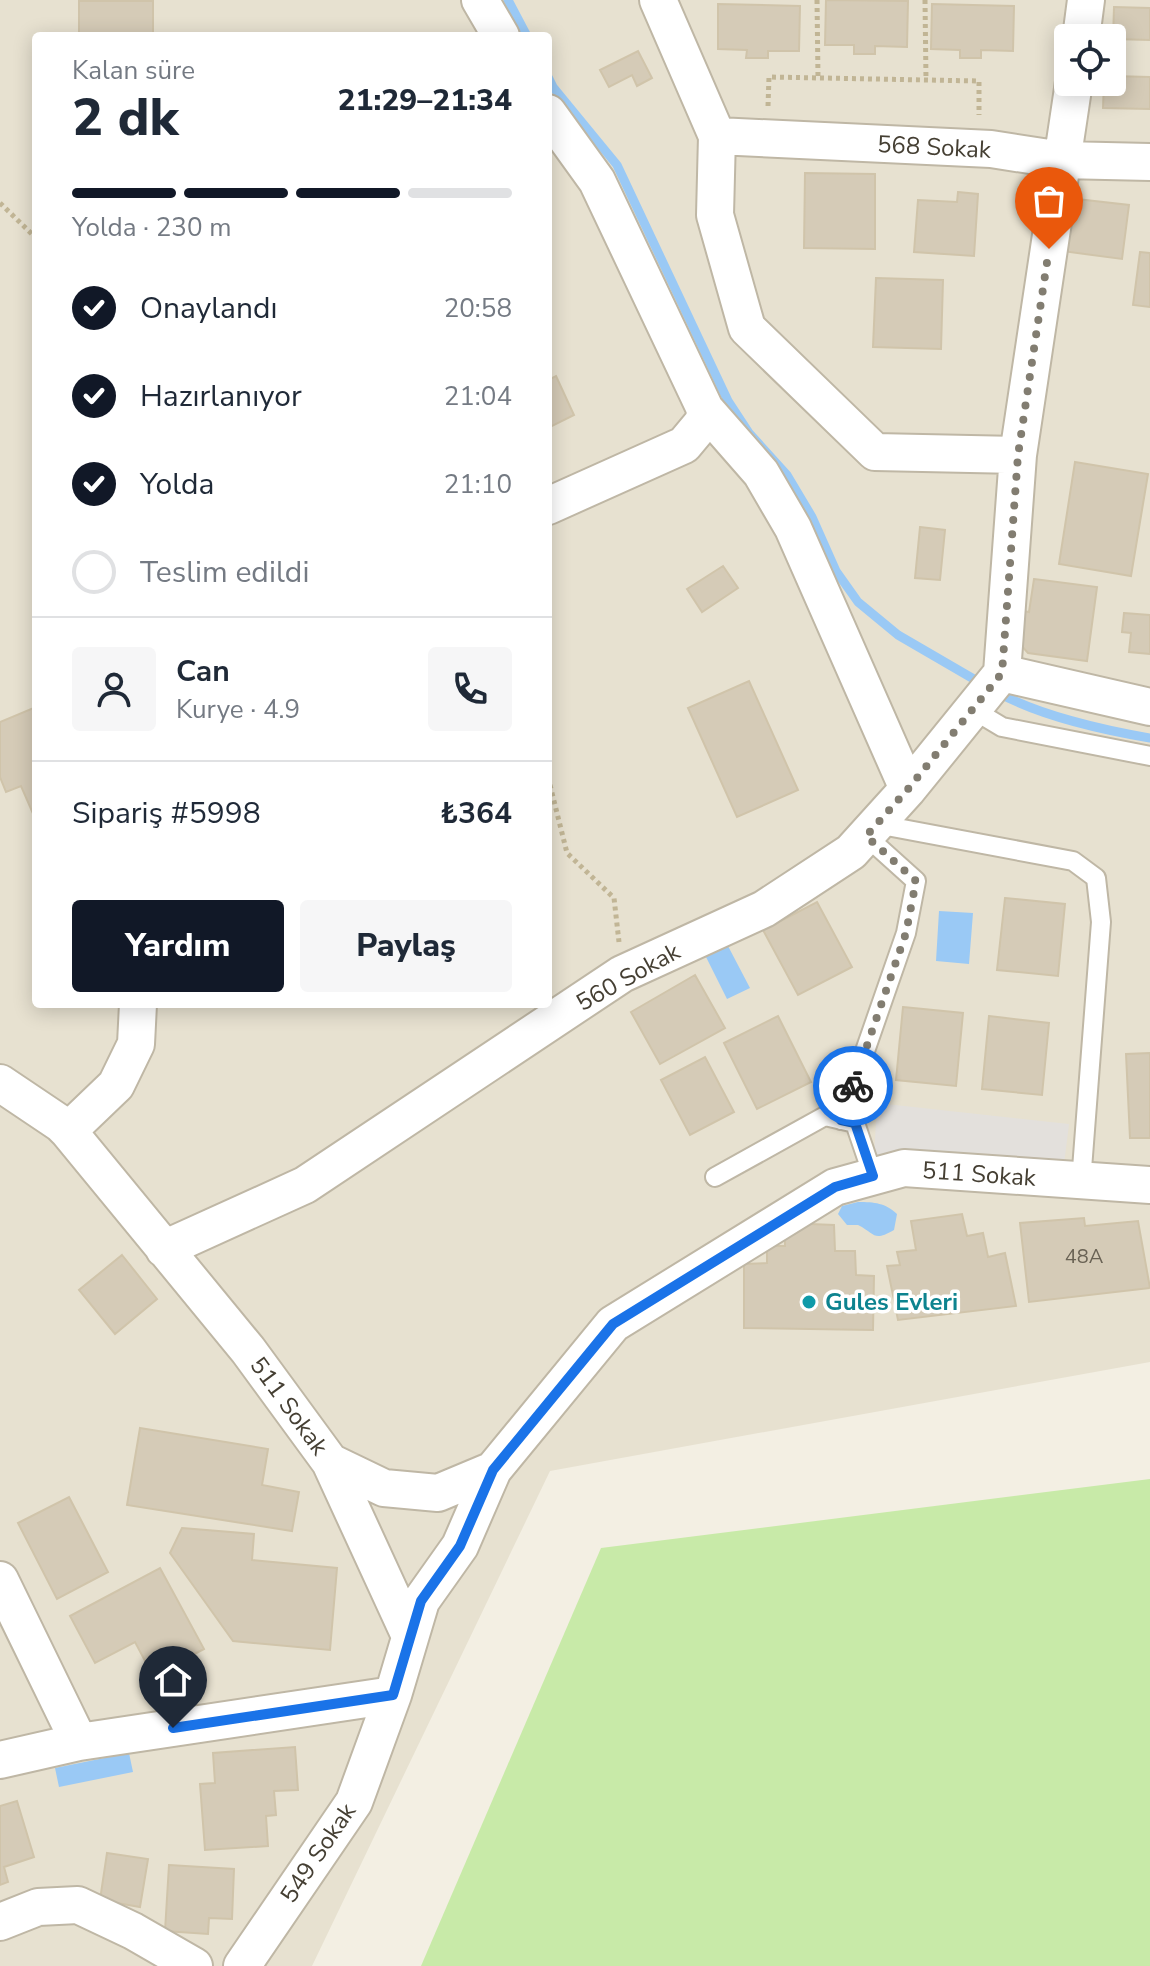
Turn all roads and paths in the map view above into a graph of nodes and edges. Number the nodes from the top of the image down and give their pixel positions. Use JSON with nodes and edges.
{"nodes":[{"id":1,"x":480,"y":0,"type":"edge"},
{"id":2,"x":658,"y":0,"type":"edge"},
{"id":3,"x":817,"y":0,"type":"edge"},
{"id":4,"x":925,"y":0,"type":"edge"},
{"id":5,"x":1086,"y":0,"type":"edge"},
{"id":6,"x":1083,"y":24,"type":"edge"},
{"id":7,"x":499,"y":32,"type":"edge"},
{"id":8,"x":818,"y":77,"type":"junction"},
{"id":9,"x":926,"y":80,"type":"junction"},
{"id":10,"x":1072,"y":96,"type":"edge"},
{"id":11,"x":552,"y":119,"type":"edge"},
{"id":12,"x":717,"y":136,"type":"junction"},
{"id":13,"x":768,"y":138,"type":"junction"},
{"id":14,"x":979,"y":148,"type":"junction"},
{"id":15,"x":1062,"y":160,"type":"junction"},
{"id":16,"x":1150,"y":162,"type":"edge"},
{"id":17,"x":0,"y":203,"type":"edge"},
{"id":18,"x":32,"y":234,"type":"edge"},
{"id":19,"x":705,"y":409,"type":"junction"},
{"id":20,"x":1018,"y":455,"type":"junction"},
{"id":21,"x":552,"y":504,"type":"edge"},
{"id":22,"x":988,"y":690,"type":"junction"},
{"id":23,"x":1150,"y":707,"type":"edge"},
{"id":24,"x":1150,"y":756,"type":"edge"},
{"id":25,"x":908,"y":789,"type":"junction"},
{"id":26,"x":552,"y":793,"type":"edge"},
{"id":27,"x":871,"y":830,"type":"junction"},
{"id":28,"x":622,"y":974,"type":"junction"},
{"id":29,"x":138,"y":1008,"type":"edge"},
{"id":30,"x":6,"y":1099,"type":"edge"},
{"id":31,"x":841,"y":1120,"type":"junction"},
{"id":32,"x":68,"y":1131,"type":"junction"},
{"id":33,"x":873,"y":1176,"type":"junction"},
{"id":34,"x":715,"y":1177,"type":"dead end"},
{"id":35,"x":1081,"y":1182,"type":"junction"},
{"id":36,"x":1150,"y":1185,"type":"edge"},
{"id":37,"x":164,"y":1249,"type":"junction"},
{"id":38,"x":330,"y":1462,"type":"junction"},
{"id":39,"x":493,"y":1470,"type":"junction"},
{"id":40,"x":0,"y":1580,"type":"edge"},
{"id":41,"x":410,"y":1636,"type":"junction"},
{"id":42,"x":393,"y":1695,"type":"junction"},
{"id":43,"x":79,"y":1742,"type":"junction"},
{"id":44,"x":0,"y":1760,"type":"edge"},
{"id":45,"x":0,"y":1922,"type":"edge"},
{"id":46,"x":194,"y":1966,"type":"edge"},
{"id":47,"x":242,"y":1966,"type":"edge"}],
"edges":[{"from":1,"to":7,"type":"street"},
{"from":2,"to":12,"type":"street"},
{"from":3,"to":8,"type":"path"},
{"from":4,"to":9,"type":"path"},
{"from":5,"to":6,"type":"street"},
{"from":8,"to":9,"type":"path"},
{"from":8,"to":13,"type":"path"},
{"from":9,"to":14,"type":"path"},
{"from":10,"to":15,"type":"street"},
{"from":11,"to":19,"type":"street"},
{"from":12,"to":13,"type":"street","name":"568 Sokak"},
{"from":12,"to":20,"type":"street"},
{"from":13,"to":14,"type":"street","name":"568 Sokak"},
{"from":14,"to":15,"type":"street","name":"568 Sokak"},
{"from":15,"to":16,"type":"street","name":"568 Sokak"},
{"from":15,"to":20,"type":"street"},
{"from":17,"to":18,"type":"path"},
{"from":19,"to":21,"type":"street"},
{"from":19,"to":25,"type":"street"},
{"from":20,"to":22,"type":"street"},
{"from":22,"to":23,"type":"street"},
{"from":22,"to":24,"type":"lane"},
{"from":22,"to":25,"type":"street","name":"560 Sokak"},
{"from":25,"to":27,"type":"street","name":"560 Sokak"},
{"from":26,"to":28,"type":"path"},
{"from":27,"to":28,"type":"street","name":"560 Sokak"},
{"from":27,"to":31,"type":"lane"},
{"from":27,"to":35,"type":"lane"},
{"from":28,"to":37,"type":"street","name":"560 Sokak"},
{"from":29,"to":32,"type":"street"},
{"from":30,"to":32,"type":"street","name":"511 Sokak"},
{"from":31,"to":33,"type":"lane"},
{"from":31,"to":34,"type":"lane"},
{"from":32,"to":37,"type":"street","name":"511 Sokak"},
{"from":33,"to":35,"type":"street","name":"511 Sokak"},
{"from":33,"to":39,"type":"street","name":"511 Sokak"},
{"from":35,"to":36,"type":"street","name":"511 Sokak"},
{"from":37,"to":38,"type":"street","name":"511 Sokak"},
{"from":38,"to":39,"type":"street","name":"511 Sokak"},
{"from":38,"to":41,"type":"street"},
{"from":39,"to":41,"type":"street","name":"549 Sokak"},
{"from":40,"to":43,"type":"street"},
{"from":41,"to":42,"type":"street","name":"549 Sokak"},
{"from":42,"to":43,"type":"street"},
{"from":42,"to":47,"type":"street","name":"549 Sokak"},
{"from":43,"to":44,"type":"street"},
{"from":45,"to":46,"type":"street"}]}
